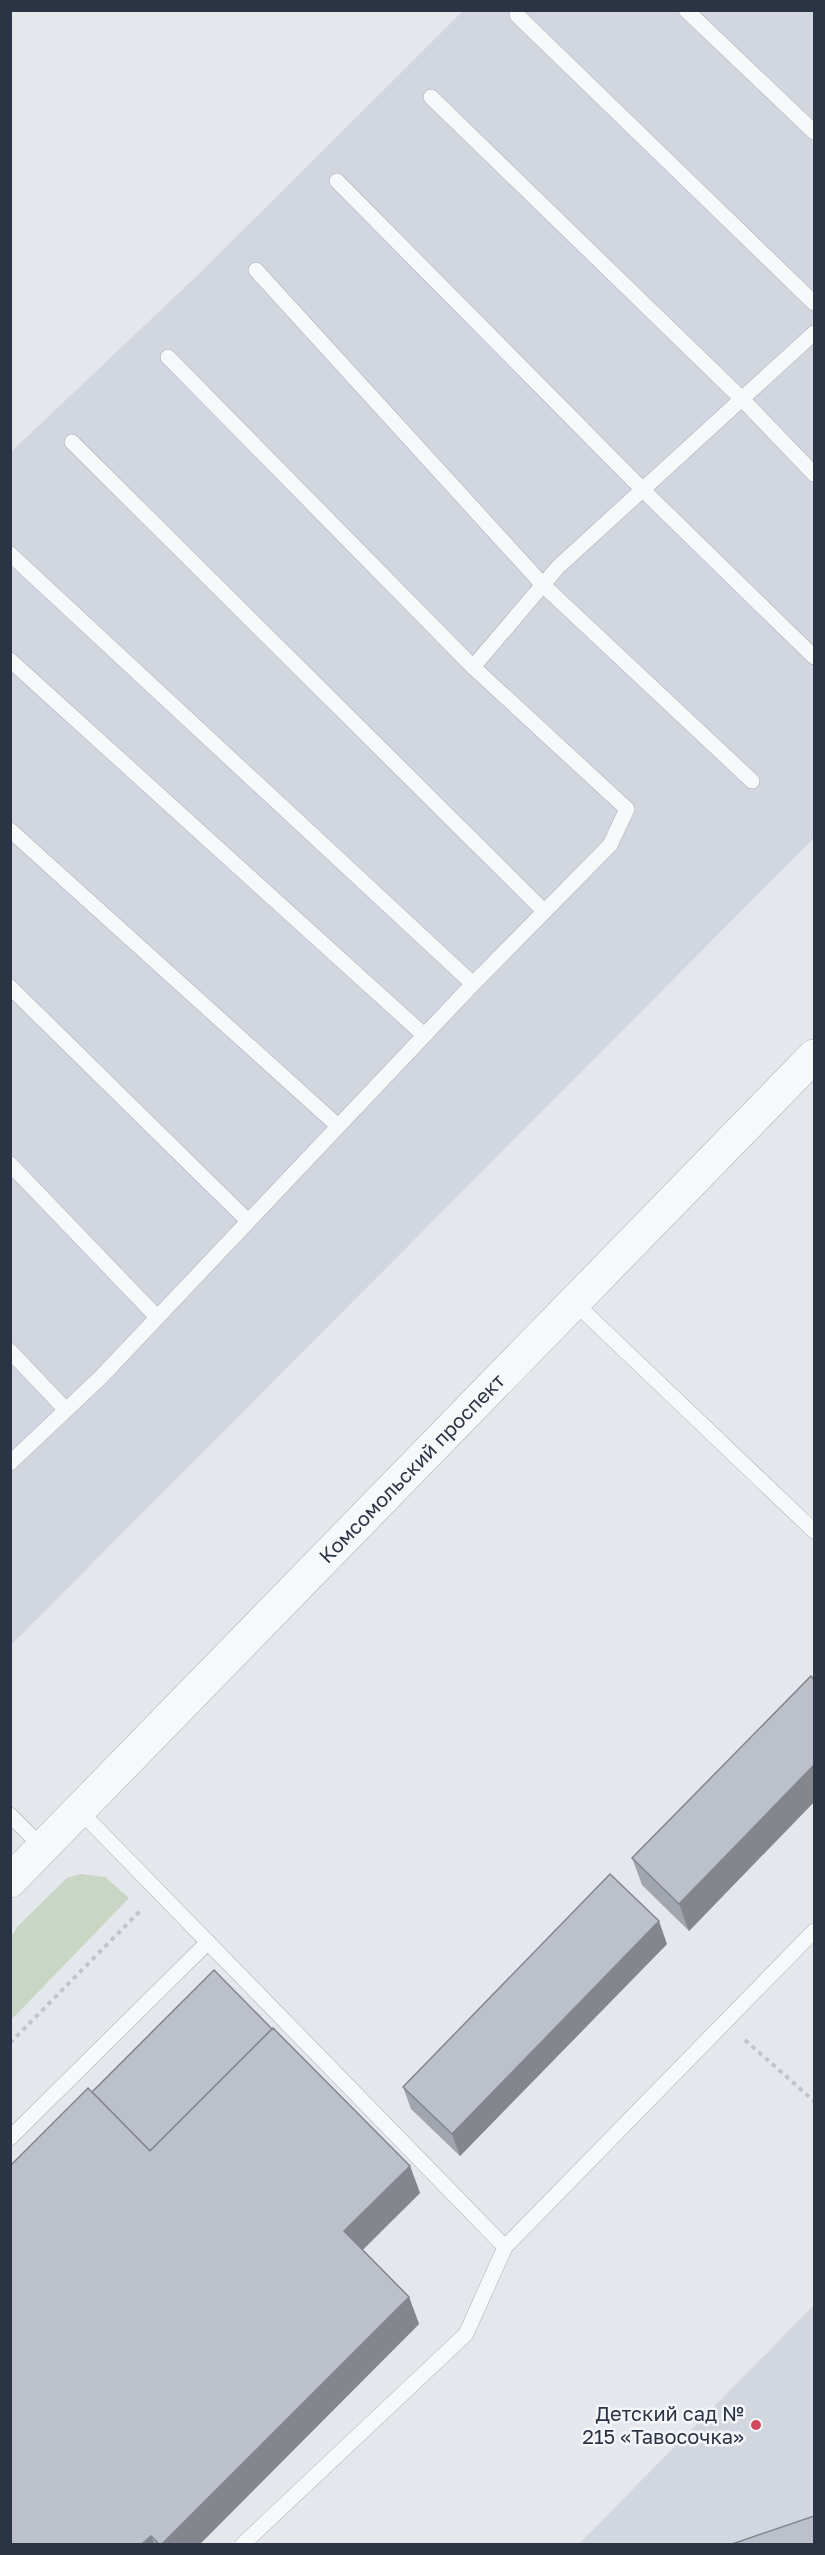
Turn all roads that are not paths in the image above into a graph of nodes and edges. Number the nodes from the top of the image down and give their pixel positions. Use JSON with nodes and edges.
{"nodes":[{"id":1,"x":686,"y":10,"type":"edge"},
{"id":2,"x":517,"y":15,"type":"dead end"},
{"id":3,"x":431,"y":97,"type":"dead end"},
{"id":4,"x":814,"y":132,"type":"edge"},
{"id":5,"x":337,"y":181,"type":"dead end"},
{"id":6,"x":256,"y":270,"type":"dead end"},
{"id":7,"x":814,"y":303,"type":"edge"},
{"id":8,"x":814,"y":333,"type":"edge"},
{"id":9,"x":168,"y":357,"type":"dead end"},
{"id":10,"x":742,"y":399,"type":"junction"},
{"id":11,"x":72,"y":442,"type":"dead end"},
{"id":12,"x":814,"y":474,"type":"edge"},
{"id":13,"x":643,"y":490,"type":"junction"},
{"id":14,"x":10,"y":554,"type":"edge"},
{"id":15,"x":543,"y":585,"type":"junction"},
{"id":16,"x":814,"y":657,"type":"edge"},
{"id":17,"x":10,"y":660,"type":"edge"},
{"id":18,"x":473,"y":667,"type":"junction"},
{"id":19,"x":752,"y":781,"type":"dead end"},
{"id":20,"x":10,"y":830,"type":"edge"},
{"id":21,"x":544,"y":911,"type":"junction"},
{"id":22,"x":473,"y":984,"type":"junction"},
{"id":23,"x":10,"y":987,"type":"edge"},
{"id":24,"x":424,"y":1035,"type":"junction"},
{"id":25,"x":814,"y":1056,"type":"edge"},
{"id":26,"x":338,"y":1126,"type":"junction"},
{"id":27,"x":10,"y":1164,"type":"edge"},
{"id":28,"x":248,"y":1221,"type":"junction"},
{"id":29,"x":575,"y":1303,"type":"junction"},
{"id":30,"x":157,"y":1317,"type":"junction"},
{"id":31,"x":10,"y":1351,"type":"edge"},
{"id":32,"x":66,"y":1410,"type":"junction"},
{"id":33,"x":10,"y":1463,"type":"edge"},
{"id":34,"x":814,"y":1531,"type":"edge"},
{"id":35,"x":80,"y":1810,"type":"junction"},
{"id":36,"x":10,"y":1815,"type":"edge"},
{"id":37,"x":43,"y":1848,"type":"junction"},
{"id":38,"x":10,"y":1881,"type":"edge"},
{"id":39,"x":814,"y":1931,"type":"edge"},
{"id":40,"x":208,"y":1942,"type":"junction"},
{"id":41,"x":10,"y":2138,"type":"edge"},
{"id":42,"x":505,"y":2247,"type":"junction"},
{"id":43,"x":243,"y":2544,"type":"edge"}],
"edges":[{"from":1,"to":4,"type":"lane"},
{"from":2,"to":7,"type":"lane"},
{"from":3,"to":10,"type":"lane"},
{"from":5,"to":13,"type":"lane"},
{"from":6,"to":15,"type":"lane"},
{"from":8,"to":10,"type":"lane"},
{"from":9,"to":18,"type":"lane"},
{"from":10,"to":12,"type":"lane"},
{"from":10,"to":13,"type":"lane"},
{"from":11,"to":21,"type":"lane"},
{"from":13,"to":15,"type":"lane"},
{"from":13,"to":16,"type":"lane"},
{"from":14,"to":22,"type":"lane"},
{"from":15,"to":18,"type":"lane"},
{"from":15,"to":19,"type":"lane"},
{"from":17,"to":24,"type":"lane"},
{"from":18,"to":21,"type":"lane"},
{"from":20,"to":26,"type":"lane"},
{"from":21,"to":22,"type":"lane"},
{"from":22,"to":24,"type":"lane"},
{"from":23,"to":28,"type":"lane"},
{"from":24,"to":26,"type":"lane"},
{"from":25,"to":29,"type":"street","name":"Комсомольский проспект"},
{"from":26,"to":28,"type":"lane"},
{"from":27,"to":30,"type":"lane"},
{"from":28,"to":30,"type":"lane"},
{"from":29,"to":34,"type":"lane"},
{"from":29,"to":35,"type":"street","name":"Комсомольский проспект"},
{"from":30,"to":32,"type":"lane"},
{"from":31,"to":32,"type":"lane"},
{"from":32,"to":33,"type":"lane"},
{"from":35,"to":37,"type":"street","name":"Комсомольский проспект"},
{"from":35,"to":40,"type":"lane"},
{"from":36,"to":37,"type":"lane"},
{"from":37,"to":38,"type":"street","name":"Комсомольский проспект"},
{"from":39,"to":42,"type":"lane"},
{"from":40,"to":41,"type":"lane"},
{"from":40,"to":42,"type":"lane"},
{"from":42,"to":43,"type":"lane"}]}
